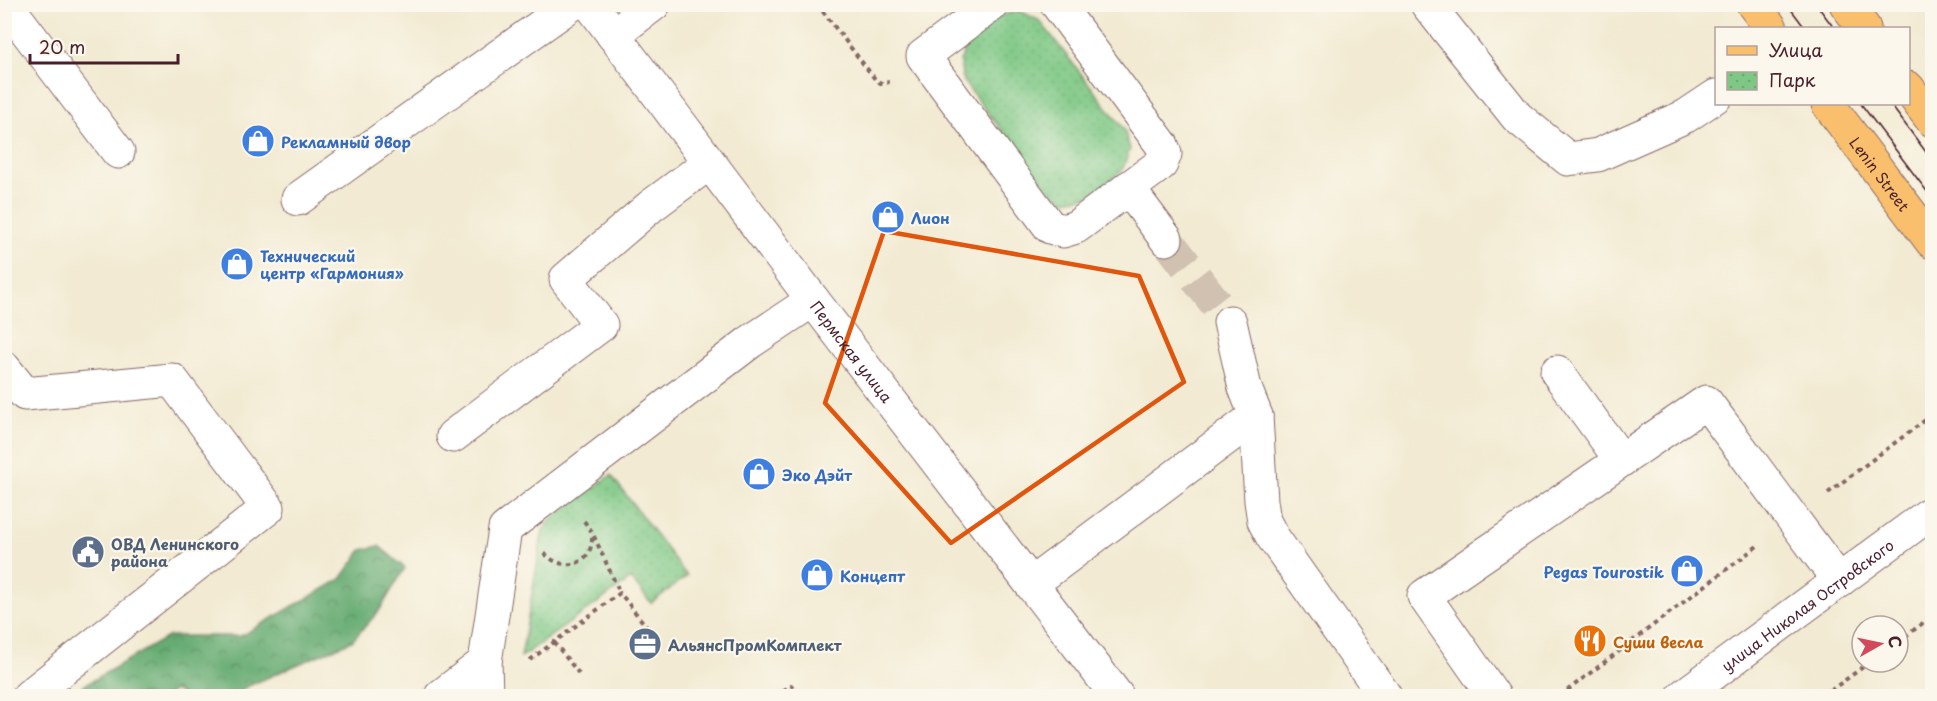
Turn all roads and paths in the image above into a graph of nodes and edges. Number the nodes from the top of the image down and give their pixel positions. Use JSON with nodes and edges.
{"nodes":[{"id":1,"x":6,"y":4,"type":"edge"},
{"id":2,"x":572,"y":4,"type":"edge"},
{"id":3,"x":590,"y":4,"type":"edge"},
{"id":4,"x":654,"y":4,"type":"edge"},
{"id":5,"x":817,"y":4,"type":"edge"},
{"id":6,"x":993,"y":4,"type":"edge"},
{"id":7,"x":1057,"y":4,"type":"edge"},
{"id":8,"x":1427,"y":4,"type":"edge"},
{"id":9,"x":1753,"y":4,"type":"edge"},
{"id":10,"x":1846,"y":4,"type":"edge"},
{"id":11,"x":1770,"y":27,"type":"edge"},
{"id":12,"x":1863,"y":27,"type":"edge"},
{"id":13,"x":613,"y":35,"type":"junction"},
{"id":14,"x":923,"y":57,"type":"junction"},
{"id":15,"x":1910,"y":91,"type":"edge"},
{"id":16,"x":1715,"y":97,"type":"edge"},
{"id":17,"x":1829,"y":105,"type":"edge"},
{"id":18,"x":1932,"y":120,"type":"edge"},
{"id":19,"x":118,"y":152,"type":"dead end"},
{"id":20,"x":709,"y":163,"type":"junction"},
{"id":21,"x":1128,"y":188,"type":"junction"},
{"id":22,"x":298,"y":199,"type":"dead end"},
{"id":23,"x":1166,"y":239,"type":"tunnel mouth"},
{"id":24,"x":1932,"y":242,"type":"edge"},
{"id":25,"x":813,"y":300,"type":"junction"},
{"id":26,"x":1230,"y":322,"type":"tunnel mouth"},
{"id":27,"x":4,"y":368,"type":"edge"},
{"id":28,"x":1557,"y":372,"type":"dead end"},
{"id":29,"x":1932,"y":415,"type":"edge"},
{"id":30,"x":1256,"y":416,"type":"junction"},
{"id":31,"x":453,"y":436,"type":"dead end"},
{"id":32,"x":1622,"y":460,"type":"junction"},
{"id":33,"x":1932,"y":512,"type":"edge"},
{"id":34,"x":580,"y":516,"type":"dead end"},
{"id":35,"x":1793,"y":519,"type":"junction"},
{"id":36,"x":592,"y":532,"type":"junction"},
{"id":37,"x":541,"y":549,"type":"dead end"},
{"id":38,"x":1839,"y":581,"type":"junction"},
{"id":39,"x":1031,"y":584,"type":"junction"},
{"id":40,"x":620,"y":593,"type":"junction"},
{"id":41,"x":1932,"y":616,"type":"edge"},
{"id":42,"x":646,"y":626,"type":"dead end"},
{"id":43,"x":1910,"y":633,"type":"edge"},
{"id":44,"x":554,"y":642,"type":"junction"},
{"id":45,"x":485,"y":662,"type":"junction"},
{"id":46,"x":521,"y":666,"type":"dead end"},
{"id":47,"x":1853,"y":674,"type":"edge"},
{"id":48,"x":580,"y":675,"type":"dead end"},
{"id":49,"x":28,"y":696,"type":"edge"},
{"id":50,"x":441,"y":696,"type":"edge"},
{"id":51,"x":486,"y":696,"type":"edge"},
{"id":52,"x":776,"y":696,"type":"edge"},
{"id":53,"x":800,"y":696,"type":"edge"},
{"id":54,"x":1117,"y":696,"type":"edge"},
{"id":55,"x":1385,"y":696,"type":"edge"},
{"id":56,"x":1494,"y":696,"type":"edge"},
{"id":57,"x":1560,"y":696,"type":"edge"},
{"id":58,"x":1683,"y":696,"type":"edge"},
{"id":59,"x":1823,"y":696,"type":"edge"}],
"edges":[{"from":1,"to":19,"type":"street"},
{"from":2,"to":22,"type":"street"},
{"from":3,"to":13,"type":"street","name":"Пермская улица"},
{"from":4,"to":13,"type":"street"},
{"from":5,"to":14,"type":"path"},
{"from":6,"to":14,"type":"street"},
{"from":7,"to":21,"type":"street"},
{"from":8,"to":16,"type":"street"},
{"from":9,"to":11,"type":"main road"},
{"from":10,"to":12,"type":"main road"},
{"from":13,"to":20,"type":"street","name":"Пермская улица"},
{"from":14,"to":21,"type":"street"},
{"from":15,"to":18,"type":"main road"},
{"from":17,"to":24,"type":"main road","name":"Lenin Street"},
{"from":20,"to":25,"type":"street","name":"Пермская улица"},
{"from":20,"to":31,"type":"street"},
{"from":21,"to":23,"type":"street"},
{"from":25,"to":39,"type":"street","name":"Пермская улица"},
{"from":25,"to":45,"type":"street"},
{"from":26,"to":30,"type":"street"},
{"from":27,"to":49,"type":"street"},
{"from":28,"to":32,"type":"street"},
{"from":29,"to":35,"type":"path"},
{"from":30,"to":39,"type":"street"},
{"from":30,"to":55,"type":"street"},
{"from":32,"to":35,"type":"street"},
{"from":32,"to":56,"type":"street"},
{"from":33,"to":38,"type":"street","name":"улица Николая Островского"},
{"from":34,"to":36,"type":"path"},
{"from":35,"to":38,"type":"street"},
{"from":35,"to":57,"type":"path"},
{"from":36,"to":37,"type":"path"},
{"from":36,"to":40,"type":"path"},
{"from":38,"to":58,"type":"street","name":"улица Николая Островского"},
{"from":39,"to":54,"type":"street","name":"Пермская улица"},
{"from":40,"to":42,"type":"path"},
{"from":40,"to":44,"type":"path"},
{"from":41,"to":43,"type":"path"},
{"from":44,"to":46,"type":"path"},
{"from":44,"to":48,"type":"path"},
{"from":45,"to":50,"type":"street"},
{"from":45,"to":51,"type":"street"},
{"from":47,"to":59,"type":"path"},
{"from":52,"to":53,"type":"path"}]}
